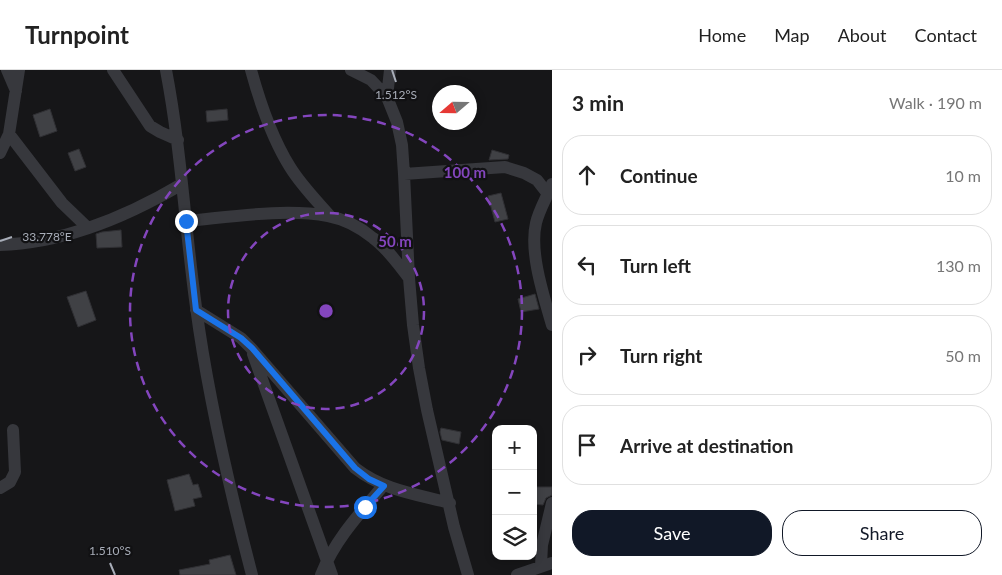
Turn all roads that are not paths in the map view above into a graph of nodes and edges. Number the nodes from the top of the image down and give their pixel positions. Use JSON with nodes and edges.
{"nodes":[{"id":1,"x":7,"y":70,"type":"edge"},
{"id":2,"x":19,"y":70,"type":"edge"},
{"id":3,"x":113,"y":70,"type":"edge"},
{"id":4,"x":166,"y":70,"type":"edge"},
{"id":5,"x":251,"y":70,"type":"edge"},
{"id":6,"x":351,"y":70,"type":"edge"},
{"id":7,"x":390,"y":70,"type":"edge"},
{"id":8,"x":16,"y":92,"type":"junction"},
{"id":9,"x":387,"y":97,"type":"junction"},
{"id":10,"x":9,"y":134,"type":"junction"},
{"id":11,"x":178,"y":140,"type":"junction"},
{"id":12,"x":0,"y":153,"type":"edge"},
{"id":13,"x":404,"y":174,"type":"junction"},
{"id":14,"x":182,"y":184,"type":"junction"},
{"id":15,"x":550,"y":189,"type":"edge"},
{"id":16,"x":330,"y":216,"type":"junction"},
{"id":17,"x":186,"y":221,"type":"junction"},
{"id":18,"x":88,"y":228,"type":"junction"},
{"id":19,"x":0,"y":245,"type":"edge"},
{"id":20,"x":409,"y":278,"type":"junction"},
{"id":21,"x":196,"y":310,"type":"junction"},
{"id":22,"x":552,"y":325,"type":"edge"},
{"id":23,"x":252,"y":348,"type":"junction"},
{"id":24,"x":13,"y":430,"type":"dead end"},
{"id":25,"x":384,"y":486,"type":"junction"},
{"id":26,"x":0,"y":488,"type":"edge"},
{"id":27,"x":450,"y":503,"type":"junction"},
{"id":28,"x":552,"y":503,"type":"edge"},
{"id":29,"x":327,"y":559,"type":"junction"},
{"id":30,"x":546,"y":565,"type":"edge"},
{"id":31,"x":252,"y":575,"type":"edge"},
{"id":32,"x":321,"y":575,"type":"edge"},
{"id":33,"x":332,"y":575,"type":"edge"},
{"id":34,"x":468,"y":575,"type":"edge"},
{"id":35,"x":517,"y":575,"type":"edge"}],
"edges":[{"from":1,"to":8,"type":"street"},
{"from":2,"to":8,"type":"street"},
{"from":3,"to":11,"type":"street"},
{"from":4,"to":11,"type":"street"},
{"from":5,"to":16,"type":"street"},
{"from":6,"to":9,"type":"street"},
{"from":7,"to":9,"type":"street"},
{"from":8,"to":10,"type":"street"},
{"from":9,"to":13,"type":"street"},
{"from":10,"to":12,"type":"street"},
{"from":10,"to":18,"type":"street"},
{"from":11,"to":14,"type":"street"},
{"from":13,"to":15,"type":"street"},
{"from":13,"to":20,"type":"street"},
{"from":14,"to":17,"type":"street"},
{"from":14,"to":18,"type":"street"},
{"from":15,"to":22,"type":"street"},
{"from":16,"to":17,"type":"street"},
{"from":16,"to":20,"type":"street"},
{"from":17,"to":21,"type":"street"},
{"from":18,"to":19,"type":"street"},
{"from":20,"to":27,"type":"street"},
{"from":21,"to":23,"type":"street"},
{"from":21,"to":31,"type":"street"},
{"from":23,"to":25,"type":"street"},
{"from":23,"to":29,"type":"street"},
{"from":24,"to":26,"type":"street"},
{"from":25,"to":27,"type":"street"},
{"from":25,"to":29,"type":"street"},
{"from":27,"to":34,"type":"street"},
{"from":28,"to":30,"type":"street"},
{"from":29,"to":32,"type":"street"},
{"from":29,"to":33,"type":"street"},
{"from":30,"to":35,"type":"street"}]}
